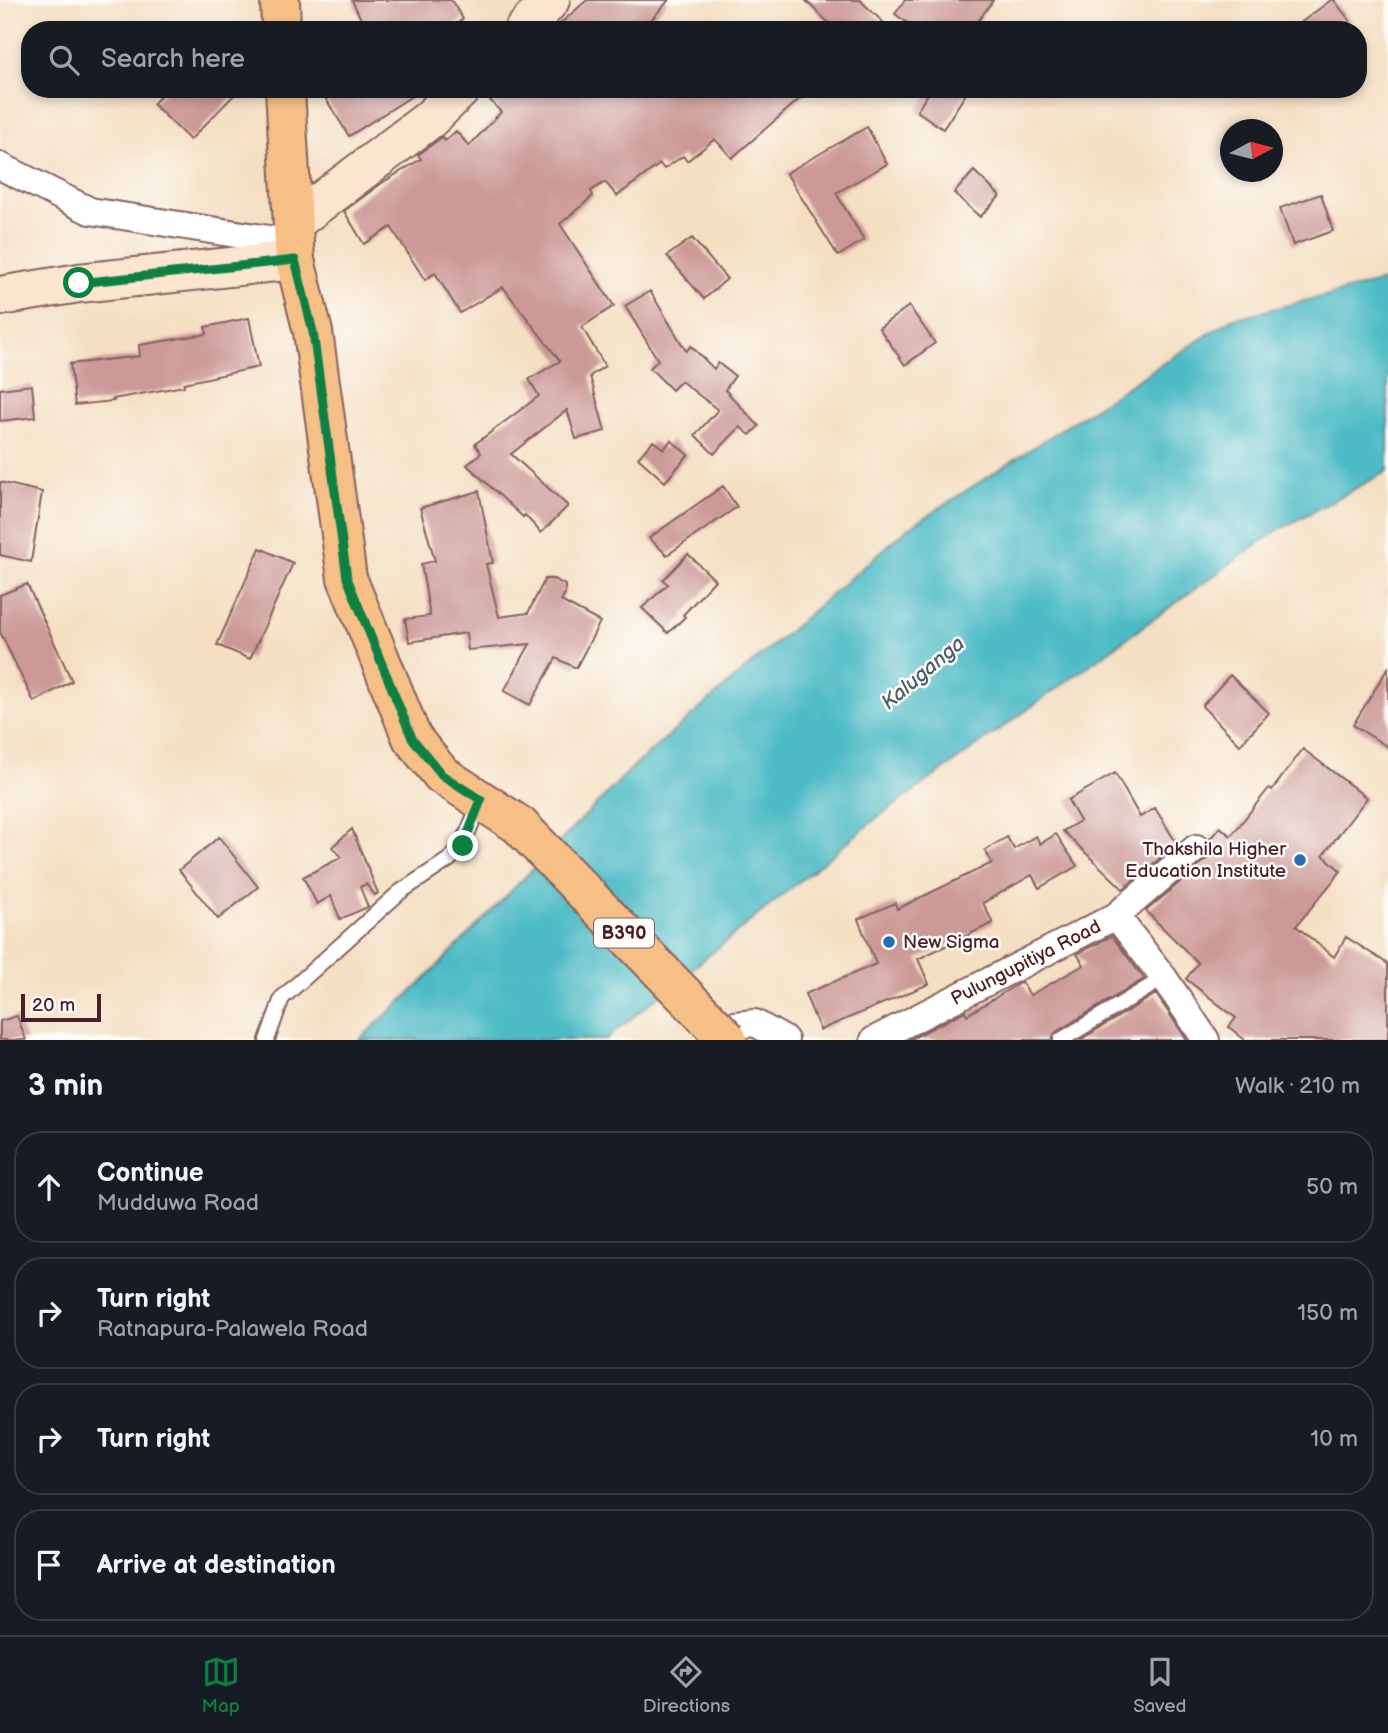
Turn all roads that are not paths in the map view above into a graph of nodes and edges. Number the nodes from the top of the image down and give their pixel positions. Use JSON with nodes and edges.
{"nodes":[{"id":1,"x":279,"y":0,"type":"edge"},
{"id":2,"x":550,"y":0,"type":"edge"},
{"id":3,"x":280,"y":21,"type":"edge"},
{"id":4,"x":532,"y":21,"type":"edge"},
{"id":5,"x":286,"y":98,"type":"edge"},
{"id":6,"x":452,"y":98,"type":"edge"},
{"id":7,"x":0,"y":166,"type":"edge"},
{"id":8,"x":294,"y":242,"type":"junction"},
{"id":9,"x":0,"y":296,"type":"edge"},
{"id":10,"x":481,"y":800,"type":"junction"},
{"id":11,"x":1196,"y":848,"type":"dead end"},
{"id":12,"x":1116,"y":916,"type":"junction"},
{"id":13,"x":1164,"y":978,"type":"junction"},
{"id":14,"x":267,"y":1040,"type":"edge"},
{"id":15,"x":727,"y":1040,"type":"edge"},
{"id":16,"x":785,"y":1040,"type":"edge"},
{"id":17,"x":874,"y":1040,"type":"edge"},
{"id":18,"x":1061,"y":1040,"type":"edge"},
{"id":19,"x":1206,"y":1040,"type":"edge"}],
"edges":[{"from":1,"to":3,"type":"main road"},
{"from":2,"to":4,"type":"street"},
{"from":5,"to":8,"type":"main road","number":"B390"},
{"from":6,"to":8,"type":"street"},
{"from":7,"to":8,"type":"street"},
{"from":8,"to":9,"type":"street"},
{"from":8,"to":10,"type":"main road","number":"B390"},
{"from":10,"to":14,"type":"lane"},
{"from":10,"to":15,"type":"main road","number":"B390","bridge":true},
{"from":11,"to":12,"type":"street"},
{"from":12,"to":13,"type":"street","name":"Pulungupitiya Road"},
{"from":12,"to":17,"type":"street","name":"Pulungupitiya Road"},
{"from":13,"to":18,"type":"lane"},
{"from":13,"to":19,"type":"street","name":"Pulungupitiya Road"},
{"from":15,"to":16,"type":"street"}]}
